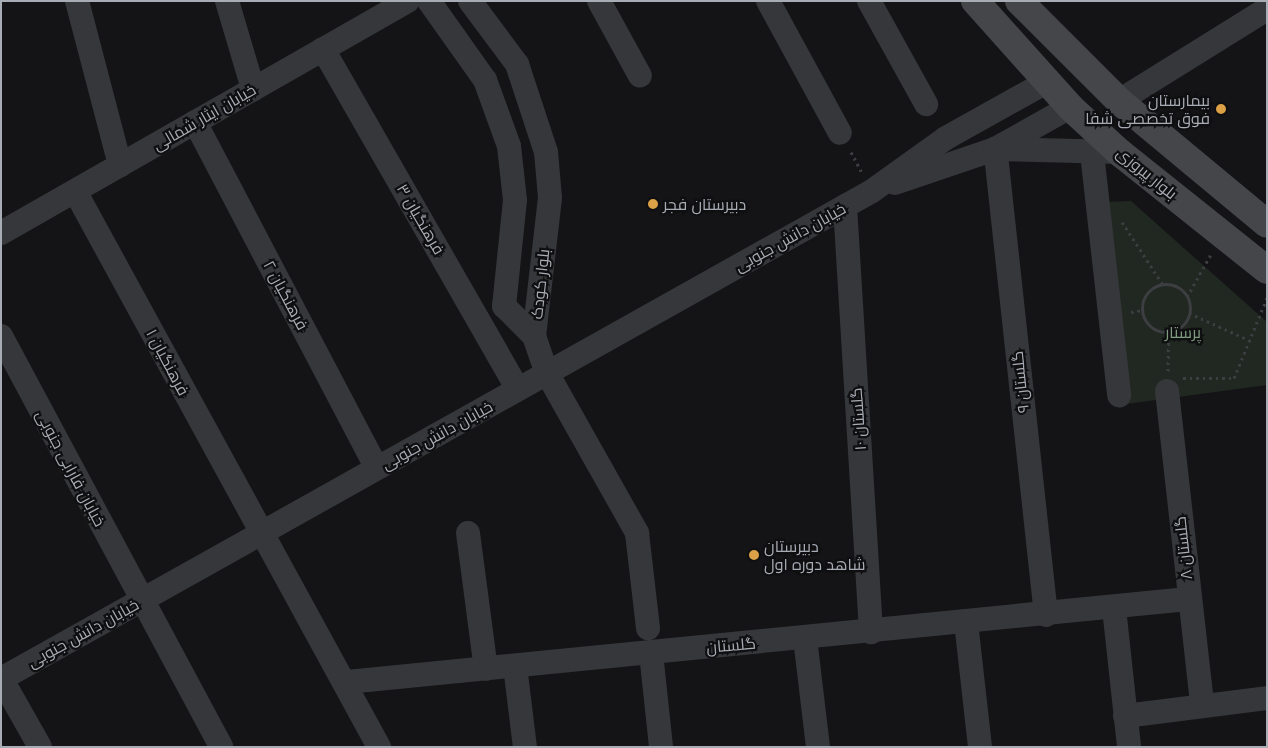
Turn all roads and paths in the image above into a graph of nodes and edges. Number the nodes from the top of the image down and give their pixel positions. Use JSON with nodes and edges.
{"nodes":[{"id":1,"x":77,"y":1,"type":"edge"},
{"id":2,"x":228,"y":1,"type":"edge"},
{"id":3,"x":407,"y":1,"type":"edge"},
{"id":4,"x":429,"y":1,"type":"edge"},
{"id":5,"x":470,"y":1,"type":"edge"},
{"id":6,"x":599,"y":1,"type":"edge"},
{"id":7,"x":768,"y":1,"type":"edge"},
{"id":8,"x":869,"y":1,"type":"edge"},
{"id":9,"x":975,"y":1,"type":"edge"},
{"id":10,"x":1019,"y":1,"type":"edge"},
{"id":11,"x":1267,"y":9,"type":"edge"},
{"id":12,"x":323,"y":49,"type":"junction"},
{"id":13,"x":1080,"y":66,"type":"junction"},
{"id":14,"x":640,"y":76,"type":"dead end"},
{"id":15,"x":1048,"y":81,"type":"junction"},
{"id":16,"x":253,"y":89,"type":"junction"},
{"id":17,"x":1119,"y":100,"type":"junction"},
{"id":18,"x":926,"y":104,"type":"dead end"},
{"id":19,"x":1070,"y":107,"type":"junction"},
{"id":20,"x":195,"y":122,"type":"junction"},
{"id":21,"x":840,"y":133,"type":"joint"},
{"id":22,"x":995,"y":149,"type":"junction"},
{"id":23,"x":1119,"y":152,"type":"junction"},
{"id":24,"x":1092,"y":153,"type":"junction"},
{"id":25,"x":120,"y":165,"type":"junction"},
{"id":26,"x":513,"y":176,"type":"junction"},
{"id":27,"x":550,"y":178,"type":"junction"},
{"id":28,"x":75,"y":191,"type":"junction"},
{"id":29,"x":872,"y":191,"type":"junction"},
{"id":30,"x":845,"y":206,"type":"junction"},
{"id":31,"x":1116,"y":212,"type":"dead end"},
{"id":32,"x":1267,"y":224,"type":"edge"},
{"id":33,"x":2,"y":227,"type":"edge"},
{"id":34,"x":1223,"y":234,"type":"junction"},
{"id":35,"x":1267,"y":270,"type":"edge"},
{"id":36,"x":1163,"y":285,"type":"junction"},
{"id":37,"x":1187,"y":297,"type":"junction"},
{"id":38,"x":1267,"y":298,"type":"edge"},
{"id":39,"x":504,"y":306,"type":"junction"},
{"id":40,"x":1189,"y":313,"type":"junction"},
{"id":41,"x":478,"y":319,"type":"junction"},
{"id":42,"x":1169,"y":332,"type":"junction"},
{"id":43,"x":1,"y":336,"type":"edge"},
{"id":44,"x":534,"y":336,"type":"junction"},
{"id":45,"x":1249,"y":340,"type":"junction"},
{"id":46,"x":547,"y":373,"type":"junction"},
{"id":47,"x":1167,"y":384,"type":"junction"},
{"id":48,"x":518,"y":389,"type":"junction"},
{"id":49,"x":1119,"y":395,"type":"dead end"},
{"id":50,"x":377,"y":468,"type":"junction"},
{"id":51,"x":261,"y":533,"type":"junction"},
{"id":52,"x":468,"y":533,"type":"dead end"},
{"id":53,"x":1188,"y":599,"type":"junction"},
{"id":54,"x":141,"y":600,"type":"junction"},
{"id":55,"x":1114,"y":608,"type":"junction"},
{"id":56,"x":1046,"y":615,"type":"junction"},
{"id":57,"x":966,"y":622,"type":"junction"},
{"id":58,"x":648,"y":628,"type":"dead end"},
{"id":59,"x":871,"y":632,"type":"junction"},
{"id":60,"x":805,"y":638,"type":"junction"},
{"id":61,"x":651,"y":653,"type":"junction"},
{"id":62,"x":515,"y":666,"type":"junction"},
{"id":63,"x":486,"y":669,"type":"junction"},
{"id":64,"x":1,"y":678,"type":"edge"},
{"id":65,"x":347,"y":682,"type":"junction"},
{"id":66,"x":1267,"y":698,"type":"edge"},
{"id":67,"x":1202,"y":704,"type":"junction"},
{"id":68,"x":1125,"y":716,"type":"junction"},
{"id":69,"x":40,"y":747,"type":"edge"},
{"id":70,"x":220,"y":747,"type":"edge"},
{"id":71,"x":379,"y":747,"type":"edge"},
{"id":72,"x":525,"y":747,"type":"edge"},
{"id":73,"x":661,"y":747,"type":"edge"},
{"id":74,"x":818,"y":747,"type":"edge"},
{"id":75,"x":980,"y":747,"type":"edge"},
{"id":76,"x":1129,"y":747,"type":"edge"}],
"edges":[{"from":1,"to":25,"type":"street"},
{"from":2,"to":16,"type":"street"},
{"from":3,"to":12,"type":"street","name":"خیابان ایثار شمالی"},
{"from":4,"to":26,"type":"street","name":"بلوار کودک"},
{"from":5,"to":27,"type":"street","name":"بلوار کودک"},
{"from":6,"to":14,"type":"street"},
{"from":7,"to":21,"type":"street"},
{"from":8,"to":18,"type":"street"},
{"from":9,"to":15,"type":"street","name":"بلوار پیروزی"},
{"from":10,"to":13,"type":"street"},
{"from":11,"to":17,"type":"street"},
{"from":12,"to":16,"type":"street","name":"خیابان ایثار شمالی"},
{"from":12,"to":41,"type":"street","name":"فرهنگیان ۳"},
{"from":13,"to":15,"type":"street"},
{"from":13,"to":17,"type":"street"},
{"from":13,"to":19,"type":"street"},
{"from":15,"to":19,"type":"street","name":"بلوار پیروزی"},
{"from":15,"to":29,"type":"street","name":"خیابان دانش جنوبی"},
{"from":16,"to":20,"type":"street","name":"خیابان ایثار شمالی"},
{"from":17,"to":32,"type":"street"},
{"from":19,"to":22,"type":"street","name":"خیابان دانش جنوبی"},
{"from":19,"to":23,"type":"street","name":"بلوار پیروزی"},
{"from":20,"to":25,"type":"street","name":"خیابان ایثار شمالی"},
{"from":20,"to":50,"type":"street","name":"فرهنگیان ۲"},
{"from":21,"to":29,"type":"path"},
{"from":22,"to":24,"type":"street","name":"خیابان دانش جنوبی"},
{"from":22,"to":29,"type":"street","name":"خیابان دانش جنوبی"},
{"from":22,"to":56,"type":"street","name":"گلستان ۹"},
{"from":23,"to":24,"type":"street","name":"خیابان دانش جنوبی"},
{"from":23,"to":34,"type":"street","name":"بلوار پیروزی"},
{"from":24,"to":49,"type":"street"},
{"from":25,"to":28,"type":"street","name":"خیابان ایثار شمالی"},
{"from":26,"to":27,"type":"street"},
{"from":26,"to":39,"type":"street","name":"بلوار کودک"},
{"from":27,"to":44,"type":"street","name":"بلوار کودک"},
{"from":28,"to":33,"type":"street","name":"خیابان ایثار شمالی"},
{"from":28,"to":51,"type":"street","name":"فرهنگیان ۱"},
{"from":29,"to":30,"type":"street","name":"خیابان دانش جنوبی"},
{"from":30,"to":46,"type":"street","name":"خیابان دانش جنوبی"},
{"from":30,"to":59,"type":"street","name":"گلستان ۱۰"},
{"from":31,"to":36,"type":"path"},
{"from":34,"to":35,"type":"street","name":"بلوار پیروزی"},
{"from":34,"to":37,"type":"path"},
{"from":36,"to":37,"type":"path"},
{"from":36,"to":42,"type":"path"},
{"from":37,"to":40,"type":"path"},
{"from":38,"to":45,"type":"path"},
{"from":39,"to":41,"type":"street"},
{"from":39,"to":44,"type":"street","name":"بلوار کودک"},
{"from":40,"to":42,"type":"path"},
{"from":40,"to":45,"type":"path"},
{"from":41,"to":48,"type":"street","name":"فرهنگیان ۳"},
{"from":42,"to":47,"type":"path"},
{"from":43,"to":54,"type":"street","name":"خیابان فارابی جنوبی"},
{"from":44,"to":46,"type":"street"},
{"from":45,"to":47,"type":"path"},
{"from":46,"to":48,"type":"street","name":"خیابان دانش جنوبی"},
{"from":46,"to":58,"type":"street"},
{"from":47,"to":53,"type":"street","name":"گلستان ۸"},
{"from":48,"to":50,"type":"street","name":"خیابان دانش جنوبی"},
{"from":50,"to":51,"type":"street","name":"خیابان دانش جنوبی"},
{"from":51,"to":54,"type":"street","name":"خیابان دانش جنوبی"},
{"from":51,"to":65,"type":"street","name":"فرهنگیان ۱"},
{"from":52,"to":63,"type":"street"},
{"from":53,"to":55,"type":"street","name":"گلستان"},
{"from":53,"to":67,"type":"street","name":"گلستان ۸"},
{"from":54,"to":64,"type":"street","name":"خیابان دانش جنوبی"},
{"from":54,"to":70,"type":"street","name":"خیابان فارابی جنوبی"},
{"from":55,"to":56,"type":"street","name":"گلستان"},
{"from":55,"to":68,"type":"street"},
{"from":56,"to":57,"type":"street","name":"گلستان"},
{"from":57,"to":59,"type":"street","name":"گلستان"},
{"from":57,"to":75,"type":"street"},
{"from":59,"to":60,"type":"street","name":"گلستان"},
{"from":60,"to":61,"type":"street","name":"گلستان"},
{"from":60,"to":74,"type":"street"},
{"from":61,"to":62,"type":"street","name":"گلستان"},
{"from":61,"to":73,"type":"street"},
{"from":62,"to":63,"type":"street","name":"گلستان"},
{"from":62,"to":72,"type":"street"},
{"from":63,"to":65,"type":"street","name":"گلستان"},
{"from":64,"to":69,"type":"street"},
{"from":65,"to":71,"type":"street","name":"فرهنگیان ۱"},
{"from":66,"to":67,"type":"street"},
{"from":67,"to":68,"type":"street"},
{"from":68,"to":76,"type":"street"}]}
